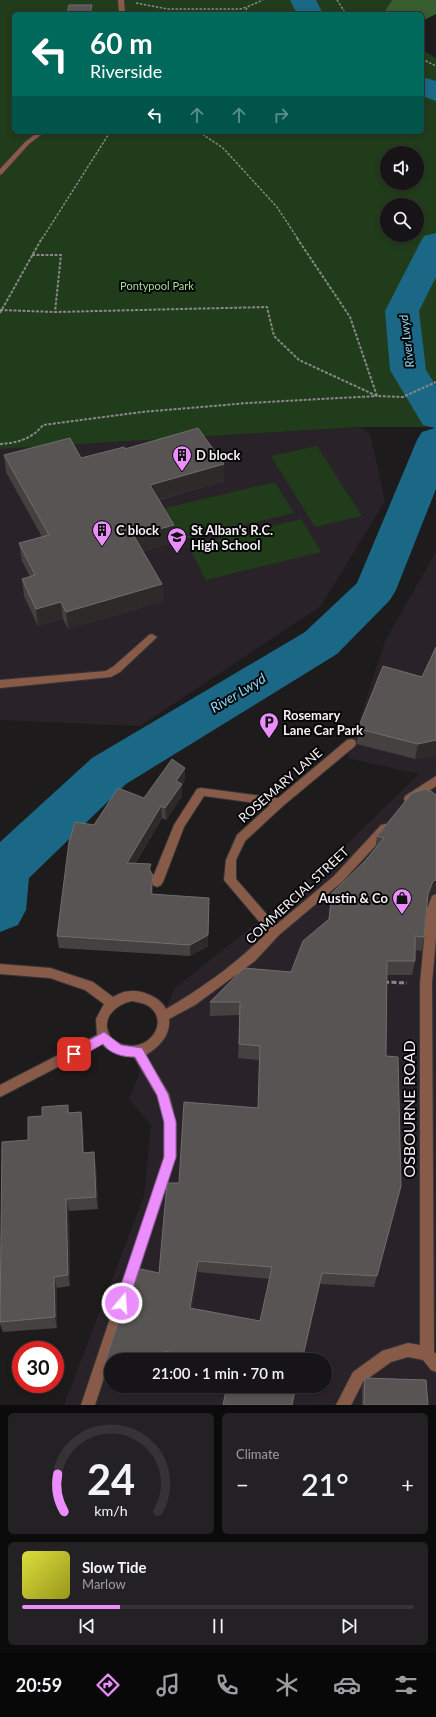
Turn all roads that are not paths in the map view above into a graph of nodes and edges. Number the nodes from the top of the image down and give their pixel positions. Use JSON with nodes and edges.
{"nodes":[{"id":1,"x":121,"y":0,"type":"edge"},
{"id":2,"x":122,"y":12,"type":"edge"},
{"id":3,"x":39,"y":134,"type":"edge"},
{"id":4,"x":0,"y":173,"type":"edge"},
{"id":5,"x":152,"y":637,"type":"dead end"},
{"id":6,"x":0,"y":684,"type":"edge"},
{"id":7,"x":351,"y":743,"type":"dead end"},
{"id":8,"x":436,"y":780,"type":"edge"},
{"id":9,"x":280,"y":802,"type":"junction"},
{"id":10,"x":402,"y":806,"type":"edge"},
{"id":11,"x":394,"y":817,"type":"edge"},
{"id":12,"x":157,"y":882,"type":"dead end"},
{"id":13,"x":436,"y":899,"type":"edge"},
{"id":14,"x":275,"y":932,"type":"junction"},
{"id":15,"x":431,"y":960,"type":"edge"},
{"id":16,"x":0,"y":968,"type":"edge"},
{"id":17,"x":112,"y":1003,"type":"junction"},
{"id":18,"x":164,"y":1016,"type":"junction"},
{"id":19,"x":104,"y":1037,"type":"junction"},
{"id":20,"x":138,"y":1052,"type":"junction"},
{"id":21,"x":0,"y":1091,"type":"edge"},
{"id":22,"x":432,"y":1359,"type":"edge"},
{"id":23,"x":88,"y":1405,"type":"edge"},
{"id":24,"x":343,"y":1405,"type":"edge"}],
"edges":[{"from":1,"to":2,"type":"street"},
{"from":3,"to":4,"type":"street"},
{"from":5,"to":6,"type":"street"},
{"from":7,"to":9,"type":"street","name":"ROSEMARY LANE"},
{"from":8,"to":10,"type":"street"},
{"from":9,"to":12,"type":"street"},
{"from":9,"to":14,"type":"street","name":"ROSEMARY LANE"},
{"from":11,"to":14,"type":"street","name":"COMMERCIAL STREET"},
{"from":13,"to":15,"type":"street","name":"OSBOURNE ROAD"},
{"from":14,"to":18,"type":"street","name":"COMMERCIAL STREET"},
{"from":15,"to":22,"type":"street","name":"OSBOURNE ROAD"},
{"from":16,"to":17,"type":"street"},
{"from":17,"to":18,"type":"street"},
{"from":17,"to":19,"type":"street"},
{"from":18,"to":20,"type":"street"},
{"from":19,"to":20,"type":"street"},
{"from":19,"to":21,"type":"street"},
{"from":20,"to":23,"type":"street"},
{"from":22,"to":24,"type":"street"}]}
